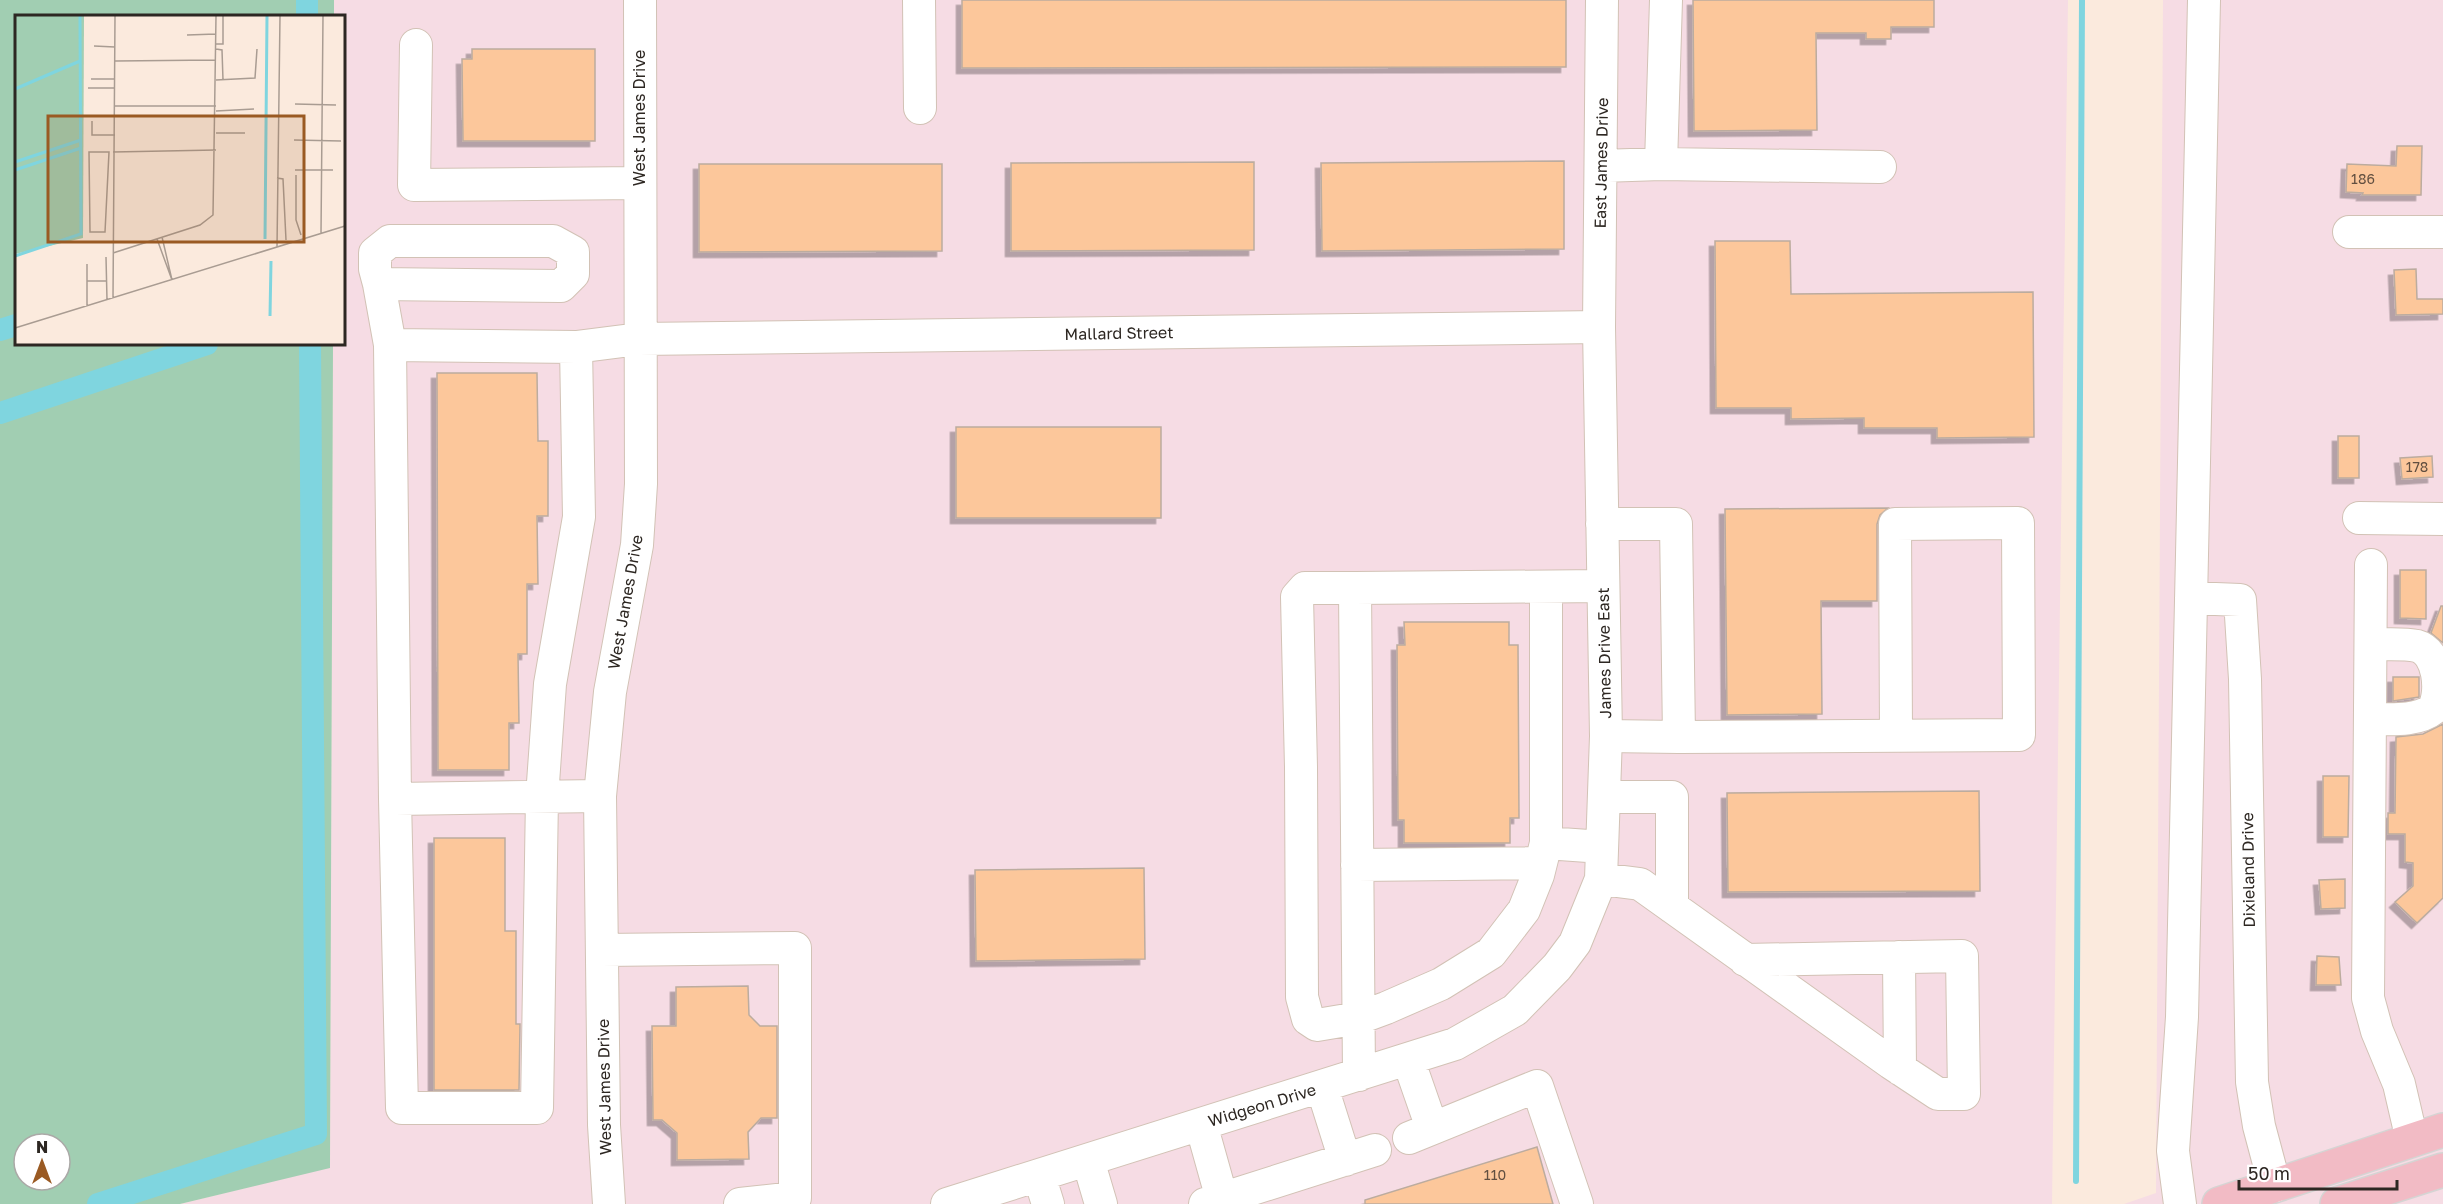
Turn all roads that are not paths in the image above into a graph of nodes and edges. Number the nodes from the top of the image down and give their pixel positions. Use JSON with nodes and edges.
{"nodes":[{"id":1,"x":639,"y":0,"type":"edge"},
{"id":2,"x":920,"y":0,"type":"edge"},
{"id":3,"x":1602,"y":0,"type":"edge"},
{"id":4,"x":1666,"y":0,"type":"edge"},
{"id":5,"x":2204,"y":0,"type":"edge"},
{"id":6,"x":416,"y":45,"type":"dead end"},
{"id":7,"x":920,"y":108,"type":"dead end"},
{"id":8,"x":1662,"y":164,"type":"junction"},
{"id":9,"x":1601,"y":166,"type":"junction"},
{"id":10,"x":1880,"y":167,"type":"dead end"},
{"id":11,"x":639,"y":183,"type":"junction"},
{"id":12,"x":2349,"y":232,"type":"dead end"},
{"id":13,"x":2443,"y":232,"type":"edge"},
{"id":14,"x":379,"y":284,"type":"junction"},
{"id":15,"x":1599,"y":327,"type":"junction"},
{"id":16,"x":639,"y":339,"type":"junction"},
{"id":17,"x":390,"y":345,"type":"junction"},
{"id":18,"x":576,"y":346,"type":"junction"},
{"id":19,"x":2359,"y":518,"type":"dead end"},
{"id":20,"x":2443,"y":519,"type":"edge"},
{"id":21,"x":1602,"y":524,"type":"junction"},
{"id":22,"x":2371,"y":565,"type":"dead end"},
{"id":23,"x":1603,"y":586,"type":"junction"},
{"id":24,"x":1546,"y":587,"type":"junction"},
{"id":25,"x":1355,"y":588,"type":"junction"},
{"id":26,"x":2191,"y":598,"type":"junction"},
{"id":27,"x":2371,"y":644,"type":"junction"},
{"id":28,"x":2370,"y":719,"type":"junction"},
{"id":29,"x":1896,"y":735,"type":"junction"},
{"id":30,"x":1606,"y":736,"type":"junction"},
{"id":31,"x":1679,"y":737,"type":"junction"},
{"id":32,"x":600,"y":796,"type":"junction"},
{"id":33,"x":542,"y":797,"type":"junction"},
{"id":34,"x":1604,"y":797,"type":"junction"},
{"id":35,"x":395,"y":799,"type":"junction"},
{"id":36,"x":1602,"y":847,"type":"junction"},
{"id":37,"x":1543,"y":853,"type":"junction"},
{"id":38,"x":1358,"y":865,"type":"junction"},
{"id":39,"x":1601,"y":879,"type":"junction"},
{"id":40,"x":1672,"y":908,"type":"junction"},
{"id":41,"x":602,"y":950,"type":"junction"},
{"id":42,"x":1899,"y":957,"type":"junction"},
{"id":43,"x":1745,"y":960,"type":"junction"},
{"id":44,"x":1557,"y":967,"type":"joint"},
{"id":45,"x":1359,"y":1018,"type":"junction"},
{"id":46,"x":1408,"y":1059,"type":"junction"},
{"id":47,"x":1900,"y":1070,"type":"junction"},
{"id":48,"x":1359,"y":1075,"type":"junction"},
{"id":49,"x":1322,"y":1087,"type":"junction"},
{"id":50,"x":1201,"y":1124,"type":"junction"},
{"id":51,"x":2443,"y":1130,"type":"edge"},
{"id":52,"x":2412,"y":1140,"type":"junction"},
{"id":53,"x":1375,"y":1150,"type":"dead end"},
{"id":54,"x":1088,"y":1160,"type":"junction"},
{"id":55,"x":1345,"y":1160,"type":"junction"},
{"id":56,"x":2443,"y":1170,"type":"edge"},
{"id":57,"x":2275,"y":1186,"type":"junction"},
{"id":58,"x":1044,"y":1190,"type":"edge"},
{"id":59,"x":978,"y":1199,"type":"edge"},
{"id":60,"x":1214,"y":1201,"type":"edge"},
{"id":61,"x":609,"y":1204,"type":"edge"},
{"id":62,"x":740,"y":1204,"type":"edge"},
{"id":63,"x":947,"y":1204,"type":"edge"},
{"id":64,"x":1101,"y":1204,"type":"edge"},
{"id":65,"x":1577,"y":1204,"type":"edge"},
{"id":66,"x":2180,"y":1204,"type":"edge"},
{"id":67,"x":2219,"y":1204,"type":"edge"},
{"id":68,"x":2337,"y":1204,"type":"edge"}],
"edges":[{"from":1,"to":11,"type":"street","name":"West James Drive"},
{"from":2,"to":7,"type":"street"},
{"from":3,"to":9,"type":"street","name":"East James Drive"},
{"from":4,"to":8,"type":"street"},
{"from":5,"to":26,"type":"street"},
{"from":6,"to":11,"type":"street"},
{"from":8,"to":9,"type":"street"},
{"from":8,"to":10,"type":"street"},
{"from":9,"to":15,"type":"street","name":"East James Drive"},
{"from":11,"to":16,"type":"street","name":"West James Drive"},
{"from":12,"to":13,"type":"street"},
{"from":14,"to":14,"type":"street"},
{"from":14,"to":17,"type":"street"},
{"from":15,"to":16,"type":"street","name":"Mallard Street"},
{"from":15,"to":21,"type":"street","name":"James Drive East"},
{"from":16,"to":18,"type":"street","name":"Mallard Street"},
{"from":16,"to":32,"type":"street","name":"West James Drive"},
{"from":17,"to":18,"type":"street","name":"Mallard Street"},
{"from":17,"to":35,"type":"street"},
{"from":18,"to":33,"type":"street"},
{"from":19,"to":20,"type":"street"},
{"from":21,"to":23,"type":"street","name":"James Drive East"},
{"from":21,"to":31,"type":"street"},
{"from":22,"to":27,"type":"street"},
{"from":23,"to":24,"type":"street"},
{"from":23,"to":30,"type":"street","name":"James Drive East"},
{"from":24,"to":25,"type":"street"},
{"from":24,"to":37,"type":"street"},
{"from":25,"to":38,"type":"street"},
{"from":25,"to":45,"type":"street"},
{"from":26,"to":57,"type":"street","name":"Dixieland Drive"},
{"from":26,"to":66,"type":"street"},
{"from":27,"to":28,"type":"street"},
{"from":27,"to":28,"type":"street"},
{"from":28,"to":52,"type":"street"},
{"from":29,"to":29,"type":"street"},
{"from":29,"to":31,"type":"street"},
{"from":30,"to":31,"type":"street"},
{"from":30,"to":34,"type":"street","name":"James Drive East"},
{"from":32,"to":33,"type":"street"},
{"from":32,"to":41,"type":"street","name":"West James Drive"},
{"from":33,"to":35,"type":"street"},
{"from":33,"to":35,"type":"street"},
{"from":34,"to":36,"type":"street","name":"James Drive East"},
{"from":34,"to":40,"type":"street"},
{"from":36,"to":37,"type":"street"},
{"from":36,"to":39,"type":"street","name":"James Drive East"},
{"from":37,"to":38,"type":"street"},
{"from":37,"to":45,"type":"street"},
{"from":38,"to":45,"type":"street"},
{"from":39,"to":40,"type":"street"},
{"from":39,"to":44,"type":"street","name":"James Drive East"},
{"from":40,"to":43,"type":"street"},
{"from":41,"to":61,"type":"street","name":"West James Drive"},
{"from":41,"to":62,"type":"street"},
{"from":42,"to":43,"type":"street"},
{"from":42,"to":47,"type":"street"},
{"from":42,"to":47,"type":"street"},
{"from":43,"to":47,"type":"street"},
{"from":44,"to":46,"type":"street","name":"Widgeon Drive"},
{"from":45,"to":48,"type":"street"},
{"from":46,"to":48,"type":"street","name":"Widgeon Drive"},
{"from":46,"to":65,"type":"street"},
{"from":48,"to":49,"type":"street","name":"Widgeon Drive"},
{"from":49,"to":50,"type":"street","name":"Widgeon Drive"},
{"from":49,"to":55,"type":"street"},
{"from":50,"to":54,"type":"street","name":"Widgeon Drive"},
{"from":50,"to":60,"type":"street"},
{"from":51,"to":52,"type":"highway"},
{"from":52,"to":57,"type":"highway"},
{"from":53,"to":55,"type":"street"},
{"from":54,"to":58,"type":"street","name":"Widgeon Drive"},
{"from":54,"to":64,"type":"street"},
{"from":55,"to":60,"type":"street"},
{"from":56,"to":68,"type":"highway"},
{"from":57,"to":67,"type":"highway"},
{"from":58,"to":59,"type":"street","name":"Widgeon Drive"},
{"from":59,"to":63,"type":"street","name":"Widgeon Drive"}]}
